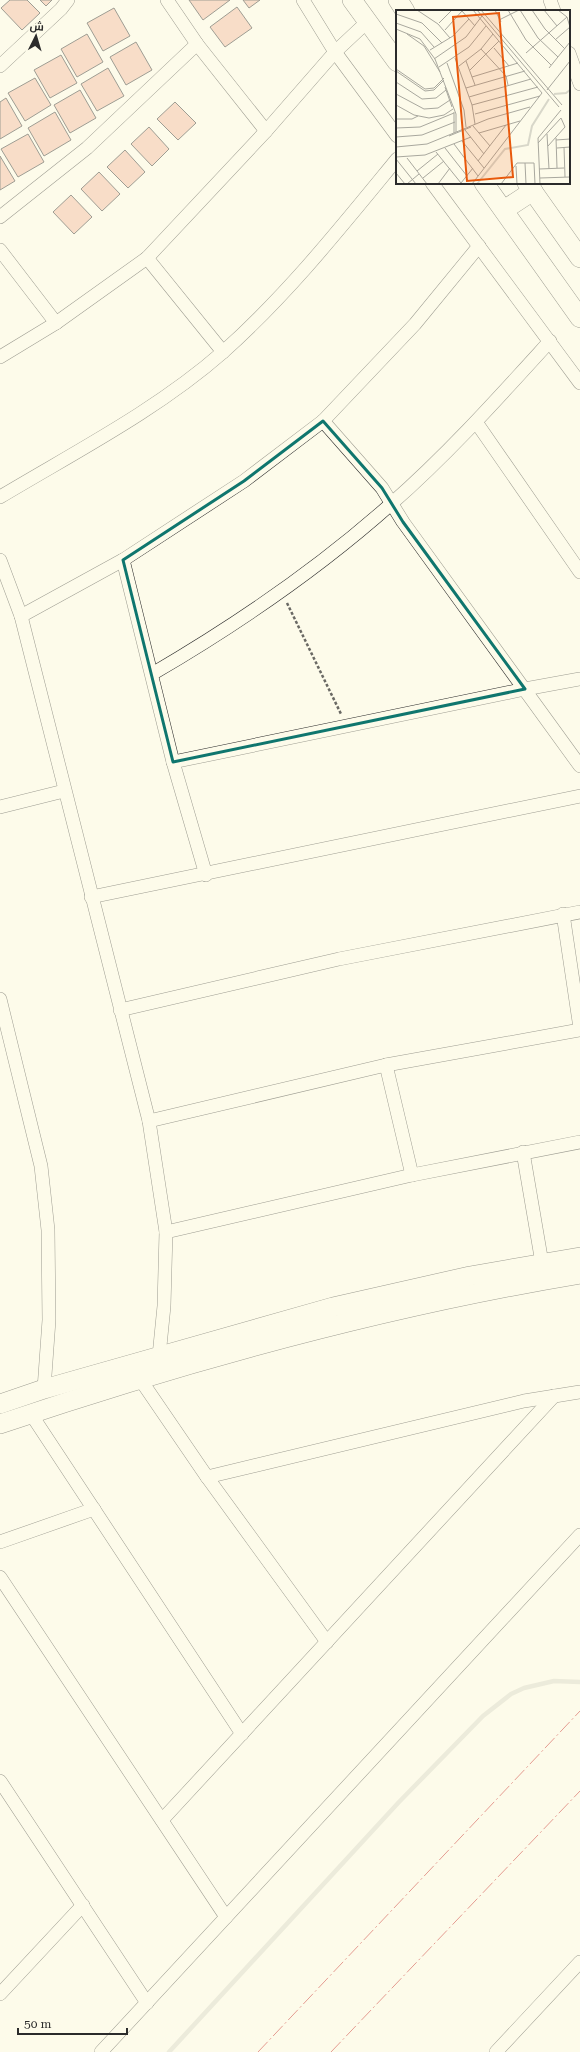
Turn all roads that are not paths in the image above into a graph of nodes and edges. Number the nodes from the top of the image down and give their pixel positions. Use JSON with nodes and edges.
{"nodes":[{"id":1,"x":68,"y":0,"type":"edge"},
{"id":2,"x":167,"y":0,"type":"edge"},
{"id":3,"x":303,"y":0,"type":"edge"},
{"id":4,"x":352,"y":0,"type":"edge"},
{"id":5,"x":398,"y":0,"type":"edge"},
{"id":6,"x":550,"y":0,"type":"edge"},
{"id":7,"x":404,"y":10,"type":"edge"},
{"id":8,"x":554,"y":10,"type":"edge"},
{"id":9,"x":368,"y":22,"type":"junction"},
{"id":10,"x":197,"y":44,"type":"junction"},
{"id":11,"x":335,"y":52,"type":"junction"},
{"id":12,"x":570,"y":57,"type":"edge"},
{"id":13,"x":396,"y":61,"type":"edge"},
{"id":14,"x":0,"y":66,"type":"edge"},
{"id":15,"x":579,"y":80,"type":"edge"},
{"id":16,"x":266,"y":131,"type":"junction"},
{"id":17,"x":396,"y":135,"type":"edge"},
{"id":18,"x":396,"y":160,"type":"edge"},
{"id":19,"x":433,"y":184,"type":"edge"},
{"id":20,"x":485,"y":184,"type":"edge"},
{"id":21,"x":530,"y":187,"type":"edge"},
{"id":22,"x":504,"y":210,"type":"junction"},
{"id":23,"x":0,"y":217,"type":"edge"},
{"id":24,"x":479,"y":246,"type":"junction"},
{"id":25,"x":0,"y":250,"type":"edge"},
{"id":26,"x":147,"y":258,"type":"junction"},
{"id":27,"x":580,"y":258,"type":"edge"},
{"id":28,"x":580,"y":318,"type":"edge"},
{"id":29,"x":56,"y":323,"type":"junction"},
{"id":30,"x":550,"y":341,"type":"junction"},
{"id":31,"x":222,"y":352,"type":"junction"},
{"id":32,"x":0,"y":357,"type":"edge"},
{"id":33,"x":580,"y":383,"type":"edge"},
{"id":34,"x":322,"y":421,"type":"junction"},
{"id":35,"x":476,"y":422,"type":"junction"},
{"id":36,"x":0,"y":497,"type":"edge"},
{"id":37,"x":392,"y":504,"type":"junction"},
{"id":38,"x":0,"y":560,"type":"edge"},
{"id":39,"x":123,"y":560,"type":"junction"},
{"id":40,"x":580,"y":572,"type":"edge"},
{"id":41,"x":22,"y":616,"type":"junction"},
{"id":42,"x":152,"y":674,"type":"junction"},
{"id":43,"x":580,"y":679,"type":"edge"},
{"id":44,"x":525,"y":689,"type":"junction"},
{"id":45,"x":173,"y":762,"type":"junction"},
{"id":46,"x":580,"y":766,"type":"edge"},
{"id":47,"x":64,"y":791,"type":"junction"},
{"id":48,"x":580,"y":796,"type":"edge"},
{"id":49,"x":0,"y":807,"type":"edge"},
{"id":50,"x":206,"y":875,"type":"junction"},
{"id":51,"x":91,"y":897,"type":"junction"},
{"id":52,"x":580,"y":912,"type":"edge"},
{"id":53,"x":564,"y":914,"type":"junction"},
{"id":54,"x":0,"y":999,"type":"edge"},
{"id":55,"x":120,"y":1010,"type":"junction"},
{"id":56,"x":580,"y":1029,"type":"edge"},
{"id":57,"x":386,"y":1065,"type":"junction"},
{"id":58,"x":148,"y":1122,"type":"junction"},
{"id":59,"x":580,"y":1142,"type":"edge"},
{"id":60,"x":523,"y":1152,"type":"junction"},
{"id":61,"x":412,"y":1175,"type":"junction"},
{"id":62,"x":166,"y":1232,"type":"junction"},
{"id":63,"x":580,"y":1257,"type":"edge"},
{"id":64,"x":542,"y":1263,"type":"junction"},
{"id":65,"x":580,"y":1274,"type":"edge"},
{"id":66,"x":379,"y":1305,"type":"junction"},
{"id":67,"x":158,"y":1356,"type":"junction"},
{"id":68,"x":140,"y":1378,"type":"junction"},
{"id":69,"x":44,"y":1389,"type":"junction"},
{"id":70,"x":580,"y":1392,"type":"edge"},
{"id":71,"x":554,"y":1396,"type":"junction"},
{"id":72,"x":0,"y":1404,"type":"edge"},
{"id":73,"x":31,"y":1414,"type":"junction"},
{"id":74,"x":0,"y":1424,"type":"edge"},
{"id":75,"x":207,"y":1477,"type":"junction"},
{"id":76,"x":94,"y":1509,"type":"junction"},
{"id":77,"x":580,"y":1535,"type":"edge"},
{"id":78,"x":0,"y":1542,"type":"edge"},
{"id":79,"x":0,"y":1577,"type":"edge"},
{"id":80,"x":327,"y":1642,"type":"junction"},
{"id":81,"x":242,"y":1734,"type":"junction"},
{"id":82,"x":0,"y":1781,"type":"edge"},
{"id":83,"x":162,"y":1820,"type":"junction"},
{"id":84,"x":82,"y":1906,"type":"junction"},
{"id":85,"x":226,"y":1917,"type":"junction"},
{"id":86,"x":580,"y":1962,"type":"edge"},
{"id":87,"x":1,"y":1989,"type":"edge"},
{"id":88,"x":147,"y":2003,"type":"junction"},
{"id":89,"x":510,"y":2037,"type":"junction"},
{"id":90,"x":101,"y":2052,"type":"edge"},
{"id":91,"x":496,"y":2052,"type":"edge"},
{"id":92,"x":510,"y":2052,"type":"edge"}],
"edges":[{"from":1,"to":14,"type":"street"},
{"from":2,"to":10,"type":"street"},
{"from":3,"to":11,"type":"street"},
{"from":4,"to":9,"type":"street"},
{"from":5,"to":7,"type":"street"},
{"from":6,"to":8,"type":"street"},
{"from":9,"to":11,"type":"street"},
{"from":9,"to":13,"type":"street"},
{"from":10,"to":16,"type":"street"},
{"from":10,"to":23,"type":"street"},
{"from":11,"to":16,"type":"street"},
{"from":11,"to":17,"type":"street"},
{"from":12,"to":15,"type":"street"},
{"from":16,"to":26,"type":"street"},
{"from":18,"to":31,"type":"street"},
{"from":19,"to":24,"type":"street"},
{"from":20,"to":22,"type":"street"},
{"from":21,"to":22,"type":"street"},
{"from":21,"to":27,"type":"street"},
{"from":22,"to":28,"type":"street"},
{"from":24,"to":30,"type":"street"},
{"from":24,"to":34,"type":"street"},
{"from":25,"to":29,"type":"street"},
{"from":26,"to":29,"type":"street"},
{"from":26,"to":31,"type":"street"},
{"from":29,"to":32,"type":"street"},
{"from":30,"to":33,"type":"street"},
{"from":30,"to":35,"type":"street"},
{"from":31,"to":36,"type":"street"},
{"from":34,"to":37,"type":"street"},
{"from":34,"to":39,"type":"street"},
{"from":35,"to":37,"type":"street"},
{"from":35,"to":40,"type":"street"},
{"from":37,"to":42,"type":"street"},
{"from":37,"to":44,"type":"street"},
{"from":38,"to":41,"type":"street"},
{"from":39,"to":41,"type":"street"},
{"from":39,"to":42,"type":"street"},
{"from":41,"to":47,"type":"street"},
{"from":42,"to":45,"type":"street"},
{"from":43,"to":44,"type":"street"},
{"from":44,"to":45,"type":"street"},
{"from":44,"to":46,"type":"street"},
{"from":45,"to":50,"type":"street"},
{"from":47,"to":49,"type":"street"},
{"from":47,"to":51,"type":"street"},
{"from":48,"to":50,"type":"street"},
{"from":50,"to":51,"type":"street"},
{"from":51,"to":55,"type":"street"},
{"from":52,"to":53,"type":"street"},
{"from":53,"to":55,"type":"street"},
{"from":53,"to":56,"type":"street"},
{"from":54,"to":69,"type":"street"},
{"from":55,"to":58,"type":"street"},
{"from":56,"to":57,"type":"street"},
{"from":57,"to":58,"type":"street"},
{"from":57,"to":61,"type":"street"},
{"from":58,"to":62,"type":"street"},
{"from":59,"to":60,"type":"street"},
{"from":60,"to":61,"type":"street"},
{"from":60,"to":64,"type":"street"},
{"from":61,"to":62,"type":"street"},
{"from":62,"to":67,"type":"street"},
{"from":63,"to":64,"type":"street"},
{"from":64,"to":66,"type":"street"},
{"from":65,"to":66,"type":"street"},
{"from":66,"to":67,"type":"street"},
{"from":66,"to":68,"type":"street"},
{"from":67,"to":69,"type":"street"},
{"from":68,"to":73,"type":"street"},
{"from":68,"to":75,"type":"street"},
{"from":69,"to":72,"type":"street"},
{"from":70,"to":71,"type":"street"},
{"from":71,"to":75,"type":"street"},
{"from":71,"to":80,"type":"street"},
{"from":73,"to":74,"type":"street"},
{"from":73,"to":76,"type":"street"},
{"from":75,"to":80,"type":"street"},
{"from":76,"to":78,"type":"street"},
{"from":76,"to":81,"type":"street"},
{"from":77,"to":85,"type":"street"},
{"from":79,"to":83,"type":"street"},
{"from":80,"to":81,"type":"street"},
{"from":81,"to":83,"type":"street"},
{"from":82,"to":84,"type":"street"},
{"from":83,"to":85,"type":"street"},
{"from":84,"to":87,"type":"street"},
{"from":84,"to":88,"type":"street"},
{"from":85,"to":88,"type":"street"},
{"from":86,"to":89,"type":"street"},
{"from":88,"to":90,"type":"street"},
{"from":89,"to":91,"type":"street"},
{"from":89,"to":92,"type":"street"}]}
